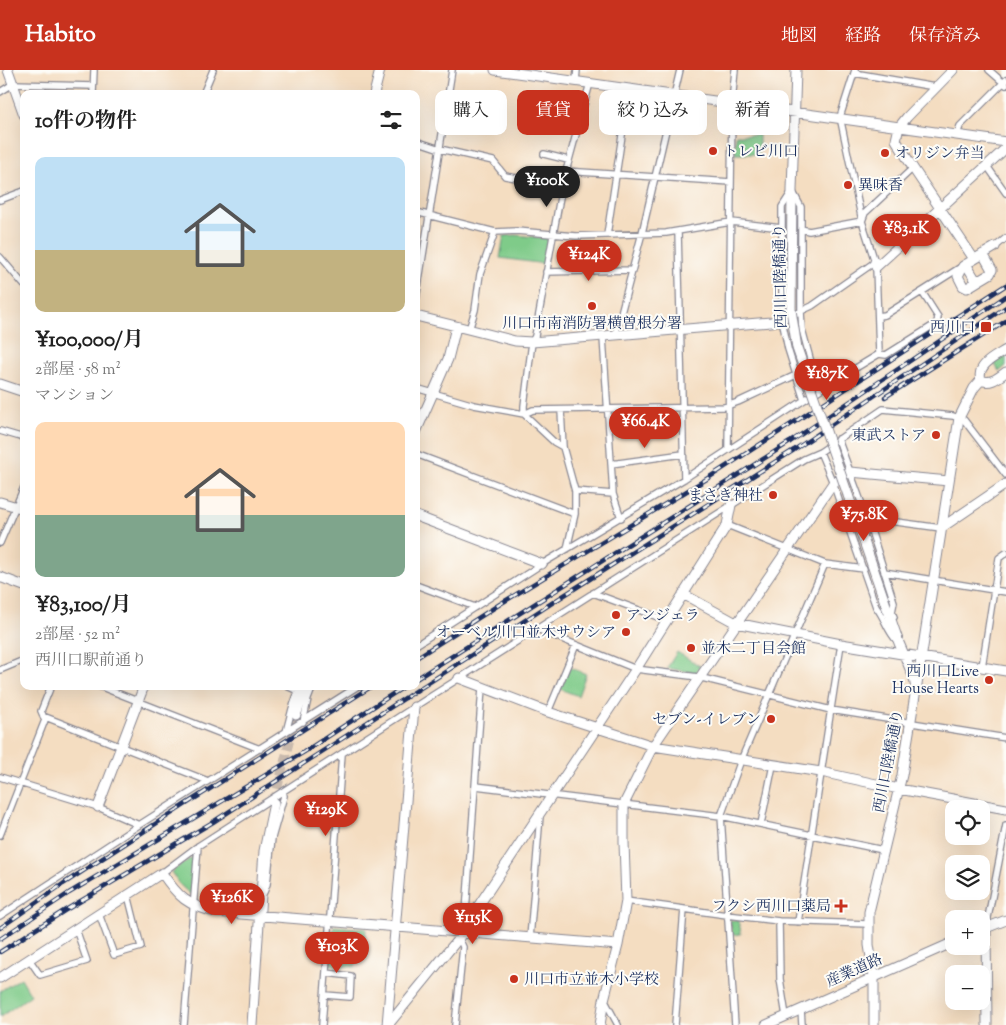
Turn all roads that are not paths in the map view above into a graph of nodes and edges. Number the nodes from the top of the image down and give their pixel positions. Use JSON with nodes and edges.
{"nodes":[{"id":1,"x":8,"y":70,"type":"edge"},
{"id":2,"x":94,"y":70,"type":"edge"},
{"id":3,"x":213,"y":70,"type":"edge"},
{"id":4,"x":380,"y":70,"type":"edge"},
{"id":5,"x":452,"y":70,"type":"edge"},
{"id":6,"x":495,"y":70,"type":"edge"},
{"id":7,"x":578,"y":70,"type":"edge"},
{"id":8,"x":680,"y":70,"type":"edge"},
{"id":9,"x":735,"y":70,"type":"edge"},
{"id":10,"x":796,"y":70,"type":"edge"},
{"id":11,"x":953,"y":70,"type":"edge"},
{"id":12,"x":989,"y":70,"type":"edge"},
{"id":13,"x":854,"y":71,"type":"edge"},
{"id":14,"x":576,"y":81,"type":"junction"},
{"id":15,"x":590,"y":83,"type":"junction"},
{"id":16,"x":1005,"y":83,"type":"edge"},
{"id":17,"x":13,"y":84,"type":"junction"},
{"id":18,"x":93,"y":86,"type":"junction"},
{"id":19,"x":935,"y":87,"type":"junction"},
{"id":20,"x":629,"y":89,"type":"junction"},
{"id":21,"x":93,"y":90,"type":"edge"},
{"id":22,"x":205,"y":90,"type":"edge"},
{"id":23,"x":375,"y":90,"type":"edge"},
{"id":24,"x":637,"y":90,"type":"edge"},
{"id":25,"x":676,"y":90,"type":"edge"},
{"id":26,"x":733,"y":90,"type":"edge"},
{"id":27,"x":0,"y":92,"type":"edge"},
{"id":28,"x":20,"y":104,"type":"edge"},
{"id":29,"x":789,"y":111,"type":"edge"},
{"id":30,"x":794,"y":112,"type":"junction"},
{"id":31,"x":840,"y":117,"type":"junction"},
{"id":32,"x":899,"y":127,"type":"junction"},
{"id":33,"x":665,"y":135,"type":"edge"},
{"id":34,"x":732,"y":135,"type":"edge"},
{"id":35,"x":957,"y":135,"type":"junction"},
{"id":36,"x":420,"y":142,"type":"edge"},
{"id":37,"x":1006,"y":142,"type":"edge"},
{"id":38,"x":1006,"y":148,"type":"edge"},
{"id":39,"x":440,"y":149,"type":"junction"},
{"id":40,"x":544,"y":154,"type":"dead end"},
{"id":41,"x":568,"y":160,"type":"junction"},
{"id":42,"x":988,"y":166,"type":"junction"},
{"id":43,"x":913,"y":168,"type":"junction"},
{"id":44,"x":565,"y":171,"type":"junction"},
{"id":45,"x":615,"y":174,"type":"junction"},
{"id":46,"x":655,"y":177,"type":"junction"},
{"id":47,"x":731,"y":182,"type":"junction"},
{"id":48,"x":562,"y":186,"type":"junction"},
{"id":49,"x":792,"y":190,"type":"junction"},
{"id":50,"x":20,"y":192,"type":"edge"},
{"id":51,"x":1006,"y":193,"type":"edge"},
{"id":52,"x":0,"y":200,"type":"edge"},
{"id":53,"x":940,"y":209,"type":"junction"},
{"id":54,"x":420,"y":213,"type":"edge"},
{"id":55,"x":429,"y":215,"type":"junction"},
{"id":56,"x":862,"y":221,"type":"junction"},
{"id":57,"x":731,"y":222,"type":"junction"},
{"id":58,"x":782,"y":228,"type":"junction"},
{"id":59,"x":802,"y":229,"type":"junction"},
{"id":60,"x":678,"y":231,"type":"junction"},
{"id":61,"x":496,"y":232,"type":"junction"},
{"id":62,"x":642,"y":233,"type":"junction"},
{"id":63,"x":553,"y":235,"type":"junction"},
{"id":64,"x":607,"y":235,"type":"junction"},
{"id":65,"x":1006,"y":238,"type":"edge"},
{"id":66,"x":995,"y":247,"type":"joint"},
{"id":67,"x":983,"y":254,"type":"junction"},
{"id":68,"x":0,"y":257,"type":"edge"},
{"id":69,"x":974,"y":259,"type":"junction"},
{"id":70,"x":876,"y":265,"type":"junction"},
{"id":71,"x":964,"y":265,"type":"junction"},
{"id":72,"x":632,"y":270,"type":"junction"},
{"id":73,"x":546,"y":272,"type":"junction"},
{"id":74,"x":420,"y":274,"type":"edge"},
{"id":75,"x":20,"y":280,"type":"edge"},
{"id":76,"x":980,"y":280,"type":"junction"},
{"id":77,"x":922,"y":292,"type":"junction"},
{"id":78,"x":796,"y":311,"type":"junction"},
{"id":79,"x":878,"y":316,"type":"junction"},
{"id":80,"x":420,"y":317,"type":"edge"},
{"id":81,"x":782,"y":320,"type":"junction"},
{"id":82,"x":730,"y":326,"type":"junction"},
{"id":83,"x":456,"y":327,"type":"junction"},
{"id":84,"x":469,"y":330,"type":"junction"},
{"id":85,"x":681,"y":330,"type":"junction"},
{"id":86,"x":615,"y":336,"type":"junction"},
{"id":87,"x":603,"y":337,"type":"junction"},
{"id":88,"x":532,"y":342,"type":"junction"},
{"id":89,"x":1006,"y":350,"type":"edge"},
{"id":90,"x":879,"y":354,"type":"junction"},
{"id":91,"x":1006,"y":372,"type":"edge"},
{"id":92,"x":796,"y":375,"type":"junction"},
{"id":93,"x":1001,"y":379,"type":"edge"},
{"id":94,"x":981,"y":380,"type":"junction"},
{"id":95,"x":0,"y":384,"type":"edge"},
{"id":96,"x":420,"y":389,"type":"edge"},
{"id":97,"x":821,"y":389,"type":"junction"},
{"id":98,"x":20,"y":391,"type":"edge"},
{"id":99,"x":433,"y":393,"type":"junction"},
{"id":100,"x":804,"y":400,"type":"junction"},
{"id":101,"x":728,"y":406,"type":"junction"},
{"id":102,"x":683,"y":408,"type":"junction"},
{"id":103,"x":607,"y":409,"type":"junction"},
{"id":104,"x":561,"y":410,"type":"junction"},
{"id":105,"x":524,"y":414,"type":"junction"},
{"id":106,"x":959,"y":418,"type":"junction"},
{"id":107,"x":420,"y":423,"type":"edge"},
{"id":108,"x":0,"y":431,"type":"edge"},
{"id":109,"x":20,"y":437,"type":"edge"},
{"id":110,"x":838,"y":439,"type":"junction"},
{"id":111,"x":562,"y":447,"type":"junction"},
{"id":112,"x":728,"y":450,"type":"junction"},
{"id":113,"x":820,"y":452,"type":"junction"},
{"id":114,"x":682,"y":454,"type":"junction"},
{"id":115,"x":420,"y":456,"type":"edge"},
{"id":116,"x":611,"y":464,"type":"junction"},
{"id":117,"x":850,"y":472,"type":"junction"},
{"id":118,"x":1006,"y":475,"type":"edge"},
{"id":119,"x":684,"y":479,"type":"junction"},
{"id":120,"x":949,"y":481,"type":"junction"},
{"id":121,"x":834,"y":483,"type":"junction"},
{"id":122,"x":1006,"y":484,"type":"edge"},
{"id":123,"x":575,"y":491,"type":"junction"},
{"id":124,"x":613,"y":494,"type":"junction"},
{"id":125,"x":0,"y":502,"type":"edge"},
{"id":126,"x":731,"y":505,"type":"junction"},
{"id":127,"x":20,"y":507,"type":"edge"},
{"id":128,"x":575,"y":514,"type":"junction"},
{"id":129,"x":420,"y":518,"type":"edge"},
{"id":130,"x":621,"y":518,"type":"junction"},
{"id":131,"x":866,"y":518,"type":"junction"},
{"id":132,"x":727,"y":525,"type":"junction"},
{"id":133,"x":941,"y":528,"type":"junction"},
{"id":134,"x":0,"y":543,"type":"edge"},
{"id":135,"x":787,"y":548,"type":"junction"},
{"id":136,"x":567,"y":549,"type":"junction"},
{"id":137,"x":1006,"y":553,"type":"edge"},
{"id":138,"x":542,"y":564,"type":"junction"},
{"id":139,"x":825,"y":564,"type":"junction"},
{"id":140,"x":864,"y":569,"type":"junction"},
{"id":141,"x":884,"y":572,"type":"junction"},
{"id":142,"x":0,"y":577,"type":"edge"},
{"id":143,"x":934,"y":579,"type":"junction"},
{"id":144,"x":20,"y":584,"type":"edge"},
{"id":145,"x":420,"y":587,"type":"edge"},
{"id":146,"x":994,"y":590,"type":"junction"},
{"id":147,"x":1006,"y":592,"type":"edge"},
{"id":148,"x":593,"y":593,"type":"junction"},
{"id":149,"x":683,"y":594,"type":"junction"},
{"id":150,"x":474,"y":607,"type":"junction"},
{"id":151,"x":666,"y":620,"type":"junction"},
{"id":152,"x":736,"y":623,"type":"junction"},
{"id":153,"x":537,"y":629,"type":"junction"},
{"id":154,"x":794,"y":635,"type":"junction"},
{"id":155,"x":420,"y":642,"type":"edge"},
{"id":156,"x":899,"y":643,"type":"junction"},
{"id":157,"x":841,"y":644,"type":"junction"},
{"id":158,"x":576,"y":645,"type":"junction"},
{"id":159,"x":904,"y":654,"type":"junction"},
{"id":160,"x":921,"y":658,"type":"junction"},
{"id":161,"x":20,"y":662,"type":"edge"},
{"id":162,"x":982,"y":667,"type":"junction"},
{"id":163,"x":636,"y":669,"type":"junction"},
{"id":164,"x":0,"y":670,"type":"edge"},
{"id":165,"x":1006,"y":671,"type":"edge"},
{"id":166,"x":698,"y":677,"type":"junction"},
{"id":167,"x":459,"y":678,"type":"junction"},
{"id":168,"x":482,"y":688,"type":"junction"},
{"id":169,"x":916,"y":689,"type":"junction"},
{"id":170,"x":50,"y":690,"type":"edge"},
{"id":171,"x":109,"y":690,"type":"edge"},
{"id":172,"x":142,"y":690,"type":"edge"},
{"id":173,"x":301,"y":690,"type":"edge"},
{"id":174,"x":302,"y":690,"type":"edge"},
{"id":175,"x":311,"y":690,"type":"edge"},
{"id":176,"x":351,"y":690,"type":"edge"},
{"id":177,"x":768,"y":695,"type":"junction"},
{"id":178,"x":138,"y":701,"type":"junction"},
{"id":179,"x":414,"y":707,"type":"junction"},
{"id":180,"x":830,"y":710,"type":"junction"},
{"id":181,"x":548,"y":712,"type":"junction"},
{"id":182,"x":43,"y":716,"type":"junction"},
{"id":183,"x":299,"y":718,"type":"junction"},
{"id":184,"x":911,"y":724,"type":"junction"},
{"id":185,"x":595,"y":729,"type":"junction"},
{"id":186,"x":286,"y":732,"type":"junction"},
{"id":187,"x":1006,"y":738,"type":"edge"},
{"id":188,"x":121,"y":746,"type":"junction"},
{"id":189,"x":652,"y":746,"type":"junction"},
{"id":190,"x":260,"y":749,"type":"junction"},
{"id":191,"x":342,"y":754,"type":"junction"},
{"id":192,"x":742,"y":760,"type":"junction"},
{"id":193,"x":773,"y":765,"type":"junction"},
{"id":194,"x":821,"y":772,"type":"junction"},
{"id":195,"x":0,"y":777,"type":"edge"},
{"id":196,"x":208,"y":781,"type":"junction"},
{"id":197,"x":20,"y":783,"type":"junction"},
{"id":198,"x":476,"y":786,"type":"junction"},
{"id":199,"x":899,"y":789,"type":"junction"},
{"id":200,"x":283,"y":792,"type":"junction"},
{"id":201,"x":551,"y":795,"type":"junction"},
{"id":202,"x":274,"y":803,"type":"tunnel mouth"},
{"id":203,"x":624,"y":804,"type":"junction"},
{"id":204,"x":98,"y":807,"type":"junction"},
{"id":205,"x":1006,"y":809,"type":"edge"},
{"id":206,"x":540,"y":812,"type":"junction"},
{"id":207,"x":721,"y":816,"type":"junction"},
{"id":208,"x":760,"y":824,"type":"junction"},
{"id":209,"x":139,"y":825,"type":"junction"},
{"id":210,"x":1006,"y":825,"type":"edge"},
{"id":211,"x":0,"y":835,"type":"edge"},
{"id":212,"x":811,"y":835,"type":"junction"},
{"id":213,"x":198,"y":846,"type":"junction"},
{"id":214,"x":883,"y":850,"type":"junction"},
{"id":215,"x":162,"y":872,"type":"junction"},
{"id":216,"x":128,"y":895,"type":"junction"},
{"id":217,"x":261,"y":901,"type":"junction"},
{"id":218,"x":626,"y":901,"type":"junction"},
{"id":219,"x":193,"y":906,"type":"junction"},
{"id":220,"x":684,"y":909,"type":"junction"},
{"id":221,"x":988,"y":910,"type":"edge"},
{"id":222,"x":99,"y":914,"type":"junction"},
{"id":223,"x":0,"y":916,"type":"edge"},
{"id":224,"x":260,"y":916,"type":"junction"},
{"id":225,"x":726,"y":916,"type":"junction"},
{"id":226,"x":1006,"y":920,"type":"edge"},
{"id":227,"x":779,"y":921,"type":"junction"},
{"id":228,"x":330,"y":922,"type":"junction"},
{"id":229,"x":798,"y":922,"type":"junction"},
{"id":230,"x":868,"y":924,"type":"junction"},
{"id":231,"x":396,"y":927,"type":"junction"},
{"id":232,"x":990,"y":927,"type":"edge"},
{"id":233,"x":75,"y":929,"type":"junction"},
{"id":234,"x":462,"y":932,"type":"junction"},
{"id":235,"x":530,"y":938,"type":"junction"},
{"id":236,"x":618,"y":945,"type":"junction"},
{"id":237,"x":945,"y":946,"type":"edge"},
{"id":238,"x":985,"y":955,"type":"edge"},
{"id":239,"x":29,"y":959,"type":"junction"},
{"id":240,"x":326,"y":973,"type":"junction"},
{"id":241,"x":874,"y":976,"type":"junction"},
{"id":242,"x":0,"y":978,"type":"edge"},
{"id":243,"x":325,"y":995,"type":"junction"},
{"id":244,"x":604,"y":1000,"type":"junction"},
{"id":245,"x":800,"y":1009,"type":"junction"},
{"id":246,"x":786,"y":1016,"type":"junction"},
{"id":247,"x":184,"y":1025,"type":"edge"},
{"id":248,"x":252,"y":1025,"type":"edge"},
{"id":249,"x":322,"y":1025,"type":"edge"},
{"id":250,"x":387,"y":1025,"type":"edge"},
{"id":251,"x":455,"y":1025,"type":"edge"},
{"id":252,"x":600,"y":1025,"type":"edge"},
{"id":253,"x":618,"y":1025,"type":"edge"},
{"id":254,"x":675,"y":1025,"type":"edge"},
{"id":255,"x":734,"y":1025,"type":"edge"},
{"id":256,"x":766,"y":1025,"type":"edge"},
{"id":257,"x":802,"y":1025,"type":"edge"},
{"id":258,"x":874,"y":1025,"type":"edge"},
{"id":259,"x":987,"y":1025,"type":"edge"}],
"edges":[{"from":1,"to":17,"type":"street"},
{"from":2,"to":18,"type":"street"},
{"from":3,"to":22,"type":"street"},
{"from":4,"to":23,"type":"street"},
{"from":5,"to":39,"type":"street"},
{"from":6,"to":14,"type":"street"},
{"from":7,"to":14,"type":"street"},
{"from":8,"to":25,"type":"street"},
{"from":9,"to":26,"type":"street"},
{"from":10,"to":30,"type":"street","name":"西川口陸橋通り"},
{"from":11,"to":19,"type":"street"},
{"from":12,"to":16,"type":"street"},
{"from":13,"to":19,"type":"street"},
{"from":13,"to":31,"type":"street"},
{"from":14,"to":15,"type":"street"},
{"from":15,"to":20,"type":"street"},
{"from":15,"to":41,"type":"street"},
{"from":16,"to":35,"type":"street"},
{"from":17,"to":18,"type":"street"},
{"from":17,"to":27,"type":"street"},
{"from":17,"to":28,"type":"street"},
{"from":18,"to":21,"type":"street"},
{"from":19,"to":32,"type":"street"},
{"from":20,"to":24,"type":"street"},
{"from":20,"to":45,"type":"street"},
{"from":29,"to":30,"type":"street"},
{"from":30,"to":31,"type":"street"},
{"from":30,"to":49,"type":"street","name":"西川口陸橋通り"},
{"from":31,"to":32,"type":"street"},
{"from":31,"to":56,"type":"street"},
{"from":32,"to":35,"type":"street"},
{"from":32,"to":43,"type":"street"},
{"from":33,"to":46,"type":"street"},
{"from":34,"to":47,"type":"street"},
{"from":35,"to":37,"type":"street"},
{"from":36,"to":39,"type":"street"},
{"from":38,"to":42,"type":"street"},
{"from":39,"to":48,"type":"street"},
{"from":39,"to":55,"type":"street"},
{"from":40,"to":41,"type":"street"},
{"from":41,"to":44,"type":"street"},
{"from":42,"to":51,"type":"street"},
{"from":42,"to":53,"type":"street"},
{"from":43,"to":53,"type":"street"},
{"from":43,"to":56,"type":"street"},
{"from":44,"to":45,"type":"street"},
{"from":44,"to":48,"type":"street"},
{"from":45,"to":46,"type":"street"},
{"from":45,"to":64,"type":"street"},
{"from":46,"to":47,"type":"street"},
{"from":46,"to":62,"type":"street"},
{"from":47,"to":57,"type":"street"},
{"from":48,"to":63,"type":"street"},
{"from":49,"to":58,"type":"street"},
{"from":49,"to":59,"type":"street"},
{"from":49,"to":78,"type":"street","name":"西川口陸橋通り"},
{"from":50,"to":52,"type":"street"},
{"from":53,"to":69,"type":"street"},
{"from":53,"to":70,"type":"street"},
{"from":54,"to":55,"type":"street"},
{"from":55,"to":61,"type":"street"},
{"from":55,"to":74,"type":"street"},
{"from":56,"to":59,"type":"street"},
{"from":56,"to":70,"type":"street"},
{"from":57,"to":58,"type":"street"},
{"from":57,"to":60,"type":"street"},
{"from":57,"to":82,"type":"street"},
{"from":58,"to":81,"type":"street"},
{"from":59,"to":78,"type":"street"},
{"from":60,"to":62,"type":"street"},
{"from":60,"to":85,"type":"street"},
{"from":61,"to":63,"type":"street"},
{"from":61,"to":84,"type":"street"},
{"from":62,"to":64,"type":"street"},
{"from":62,"to":72,"type":"street"},
{"from":63,"to":64,"type":"street"},
{"from":63,"to":73,"type":"street"},
{"from":65,"to":66,"type":"street"},
{"from":66,"to":67,"type":"street"},
{"from":67,"to":69,"type":"street"},
{"from":67,"to":76,"type":"street"},
{"from":68,"to":75,"type":"street"},
{"from":69,"to":71,"type":"street"},
{"from":70,"to":78,"type":"street"},
{"from":70,"to":79,"type":"street"},
{"from":71,"to":76,"type":"street"},
{"from":71,"to":76,"type":"street"},
{"from":71,"to":77,"type":"street"},
{"from":72,"to":73,"type":"street"},
{"from":72,"to":86,"type":"street"},
{"from":73,"to":88,"type":"street"},
{"from":77,"to":79,"type":"street"},
{"from":77,"to":90,"type":"street"},
{"from":78,"to":81,"type":"street"},
{"from":78,"to":97,"type":"street"},
{"from":78,"to":156,"type":"street","name":"西川口陸橋通り","bridge":true},
{"from":79,"to":90,"type":"street"},
{"from":80,"to":83,"type":"street"},
{"from":81,"to":82,"type":"street"},
{"from":81,"to":92,"type":"street"},
{"from":82,"to":85,"type":"street"},
{"from":82,"to":101,"type":"street"},
{"from":83,"to":84,"type":"street"},
{"from":83,"to":99,"type":"street"},
{"from":84,"to":88,"type":"street"},
{"from":85,"to":86,"type":"street"},
{"from":85,"to":102,"type":"street"},
{"from":86,"to":87,"type":"street"},
{"from":87,"to":88,"type":"street"},
{"from":87,"to":103,"type":"street"},
{"from":88,"to":105,"type":"street"},
{"from":89,"to":94,"type":"street"},
{"from":90,"to":97,"type":"street"},
{"from":91,"to":93,"type":"street"},
{"from":92,"to":100,"type":"street"},
{"from":92,"to":101,"type":"street"},
{"from":93,"to":94,"type":"street"},
{"from":94,"to":106,"type":"street"},
{"from":95,"to":98,"type":"street"},
{"from":96,"to":99,"type":"street"},
{"from":97,"to":100,"type":"street"},
{"from":99,"to":105,"type":"street"},
{"from":99,"to":107,"type":"street"},
{"from":100,"to":112,"type":"street"},
{"from":101,"to":102,"type":"street"},
{"from":101,"to":112,"type":"street"},
{"from":102,"to":103,"type":"street"},
{"from":102,"to":114,"type":"street"},
{"from":103,"to":104,"type":"street"},
{"from":103,"to":116,"type":"street"},
{"from":104,"to":105,"type":"street"},
{"from":104,"to":111,"type":"street"},
{"from":105,"to":111,"type":"street"},
{"from":106,"to":110,"type":"street"},
{"from":106,"to":118,"type":"street"},
{"from":106,"to":120,"type":"street"},
{"from":108,"to":109,"type":"street"},
{"from":110,"to":113,"type":"street"},
{"from":110,"to":117,"type":"street"},
{"from":111,"to":123,"type":"street"},
{"from":112,"to":119,"type":"street"},
{"from":113,"to":121,"type":"street"},
{"from":113,"to":126,"type":"street"},
{"from":114,"to":116,"type":"street"},
{"from":114,"to":119,"type":"street"},
{"from":115,"to":128,"type":"street"},
{"from":116,"to":124,"type":"street"},
{"from":117,"to":120,"type":"street"},
{"from":117,"to":121,"type":"street"},
{"from":117,"to":131,"type":"street"},
{"from":119,"to":130,"type":"street"},
{"from":120,"to":133,"type":"street"},
{"from":121,"to":135,"type":"street"},
{"from":121,"to":140,"type":"street"},
{"from":122,"to":133,"type":"street"},
{"from":123,"to":124,"type":"street"},
{"from":123,"to":128,"type":"street"},
{"from":124,"to":130,"type":"street"},
{"from":125,"to":127,"type":"street"},
{"from":126,"to":132,"type":"street"},
{"from":126,"to":148,"type":"street"},
{"from":127,"to":134,"type":"street"},
{"from":128,"to":136,"type":"street"},
{"from":129,"to":138,"type":"street"},
{"from":130,"to":136,"type":"street"},
{"from":131,"to":133,"type":"street"},
{"from":131,"to":141,"type":"street"},
{"from":132,"to":135,"type":"street"},
{"from":132,"to":149,"type":"street"},
{"from":133,"to":143,"type":"street"},
{"from":135,"to":139,"type":"street"},
{"from":135,"to":152,"type":"street"},
{"from":136,"to":138,"type":"street"},
{"from":137,"to":146,"type":"street"},
{"from":138,"to":150,"type":"street"},
{"from":139,"to":140,"type":"street"},
{"from":139,"to":154,"type":"street"},
{"from":140,"to":156,"type":"street"},
{"from":141,"to":143,"type":"street"},
{"from":141,"to":156,"type":"street"},
{"from":142,"to":144,"type":"street"},
{"from":143,"to":146,"type":"street"},
{"from":143,"to":160,"type":"street"},
{"from":145,"to":150,"type":"street"},
{"from":146,"to":147,"type":"street"},
{"from":146,"to":162,"type":"street"},
{"from":148,"to":151,"type":"street"},
{"from":148,"to":153,"type":"street"},
{"from":149,"to":151,"type":"street"},
{"from":149,"to":152,"type":"street"},
{"from":150,"to":155,"type":"street"},
{"from":151,"to":163,"type":"street"},
{"from":152,"to":154,"type":"street"},
{"from":152,"to":166,"type":"street"},
{"from":153,"to":158,"type":"street"},
{"from":153,"to":167,"type":"street"},
{"from":154,"to":157,"type":"street"},
{"from":154,"to":177,"type":"street"},
{"from":156,"to":159,"type":"street","name":"西川口陸橋通り"},
{"from":157,"to":159,"type":"street"},
{"from":157,"to":180,"type":"street"},
{"from":158,"to":163,"type":"street"},
{"from":158,"to":181,"type":"street"},
{"from":159,"to":160,"type":"street"},
{"from":159,"to":169,"type":"street","name":"西川口陸橋通り"},
{"from":160,"to":162,"type":"street"},
{"from":160,"to":169,"type":"street"},
{"from":161,"to":164,"type":"street"},
{"from":162,"to":165,"type":"street"},
{"from":163,"to":166,"type":"street"},
{"from":163,"to":185,"type":"street"},
{"from":166,"to":177,"type":"street"},
{"from":166,"to":189,"type":"street"},
{"from":167,"to":168,"type":"street"},
{"from":167,"to":179,"type":"street"},
{"from":168,"to":181,"type":"street"},
{"from":168,"to":198,"type":"street"},
{"from":169,"to":184,"type":"street","name":"西川口陸橋通り"},
{"from":170,"to":182,"type":"street"},
{"from":171,"to":178,"type":"street"},
{"from":172,"to":178,"type":"street"},
{"from":173,"to":186,"type":"street"},
{"from":174,"to":183,"type":"street"},
{"from":175,"to":183,"type":"street"},
{"from":176,"to":183,"type":"street"},
{"from":177,"to":180,"type":"street"},
{"from":177,"to":192,"type":"street"},
{"from":178,"to":188,"type":"street"},
{"from":178,"to":190,"type":"street"},
{"from":179,"to":191,"type":"street"},
{"from":179,"to":231,"type":"street"},
{"from":180,"to":184,"type":"street"},
{"from":180,"to":194,"type":"street"},
{"from":181,"to":185,"type":"street"},
{"from":182,"to":188,"type":"street"},
{"from":182,"to":197,"type":"street"},
{"from":183,"to":186,"type":"street"},
{"from":184,"to":187,"type":"street"},
{"from":184,"to":199,"type":"street","name":"西川口陸橋通り"},
{"from":185,"to":189,"type":"street"},
{"from":185,"to":201,"type":"street"},
{"from":186,"to":190,"type":"street"},
{"from":188,"to":196,"type":"street"},
{"from":188,"to":204,"type":"street"},
{"from":189,"to":192,"type":"street"},
{"from":189,"to":203,"type":"street"},
{"from":190,"to":196,"type":"street"},
{"from":191,"to":200,"type":"street"},
{"from":191,"to":228,"type":"street"},
{"from":192,"to":193,"type":"street"},
{"from":192,"to":207,"type":"street"},
{"from":193,"to":194,"type":"street"},
{"from":193,"to":208,"type":"street"},
{"from":194,"to":199,"type":"street"},
{"from":194,"to":212,"type":"street"},
{"from":195,"to":197,"type":"street"},
{"from":196,"to":209,"type":"street"},
{"from":197,"to":204,"type":"street"},
{"from":197,"to":211,"type":"street"},
{"from":198,"to":201,"type":"street"},
{"from":198,"to":234,"type":"street"},
{"from":199,"to":205,"type":"street"},
{"from":199,"to":214,"type":"street","name":"西川口陸橋通り"},
{"from":200,"to":213,"type":"street"},
{"from":200,"to":217,"type":"street"},
{"from":201,"to":203,"type":"street"},
{"from":201,"to":206,"type":"street"},
{"from":202,"to":217,"type":"street"},
{"from":203,"to":207,"type":"street"},
{"from":203,"to":218,"type":"street"},
{"from":204,"to":209,"type":"street"},
{"from":206,"to":234,"type":"street"},
{"from":206,"to":235,"type":"street"},
{"from":207,"to":208,"type":"street"},
{"from":207,"to":225,"type":"street"},
{"from":208,"to":212,"type":"street"},
{"from":209,"to":223,"type":"street"},
{"from":210,"to":221,"type":"street"},
{"from":212,"to":214,"type":"street"},
{"from":212,"to":229,"type":"street"},
{"from":213,"to":215,"type":"street"},
{"from":213,"to":219,"type":"street"},
{"from":214,"to":230,"type":"street","name":"西川口陸橋通り"},
{"from":215,"to":216,"type":"street"},
{"from":215,"to":219,"type":"street"},
{"from":216,"to":222,"type":"street"},
{"from":216,"to":222,"type":"street"},
{"from":217,"to":224,"type":"street"},
{"from":218,"to":220,"type":"street"},
{"from":218,"to":236,"type":"street"},
{"from":219,"to":224,"type":"street"},
{"from":219,"to":247,"type":"street"},
{"from":220,"to":225,"type":"street"},
{"from":220,"to":254,"type":"street"},
{"from":222,"to":233,"type":"street"},
{"from":224,"to":228,"type":"street"},
{"from":224,"to":248,"type":"street"},
{"from":225,"to":227,"type":"street"},
{"from":225,"to":255,"type":"street"},
{"from":226,"to":232,"type":"street"},
{"from":227,"to":229,"type":"street"},
{"from":227,"to":246,"type":"street"},
{"from":228,"to":231,"type":"street"},
{"from":228,"to":240,"type":"street"},
{"from":229,"to":230,"type":"street"},
{"from":230,"to":241,"type":"street","name":"西川口陸橋通り"},
{"from":231,"to":234,"type":"street"},
{"from":231,"to":250,"type":"street"},
{"from":233,"to":239,"type":"street"},
{"from":233,"to":239,"type":"street"},
{"from":234,"to":235,"type":"street"},
{"from":234,"to":250,"type":"street"},
{"from":234,"to":251,"type":"street"},
{"from":235,"to":236,"type":"street"},
{"from":236,"to":244,"type":"street"},
{"from":237,"to":241,"type":"street","name":"産業道路"},
{"from":238,"to":259,"type":"street"},
{"from":239,"to":242,"type":"street"},
{"from":240,"to":243,"type":"street"},
{"from":240,"to":243,"type":"street"},
{"from":241,"to":245,"type":"street","name":"産業道路"},
{"from":241,"to":258,"type":"street","name":"西川口陸橋通り"},
{"from":243,"to":249,"type":"street"},
{"from":244,"to":252,"type":"street"},
{"from":244,"to":253,"type":"street"},
{"from":245,"to":246,"type":"street","name":"産業道路"},
{"from":245,"to":257,"type":"street"},
{"from":246,"to":256,"type":"street","name":"産業道路"}]}
